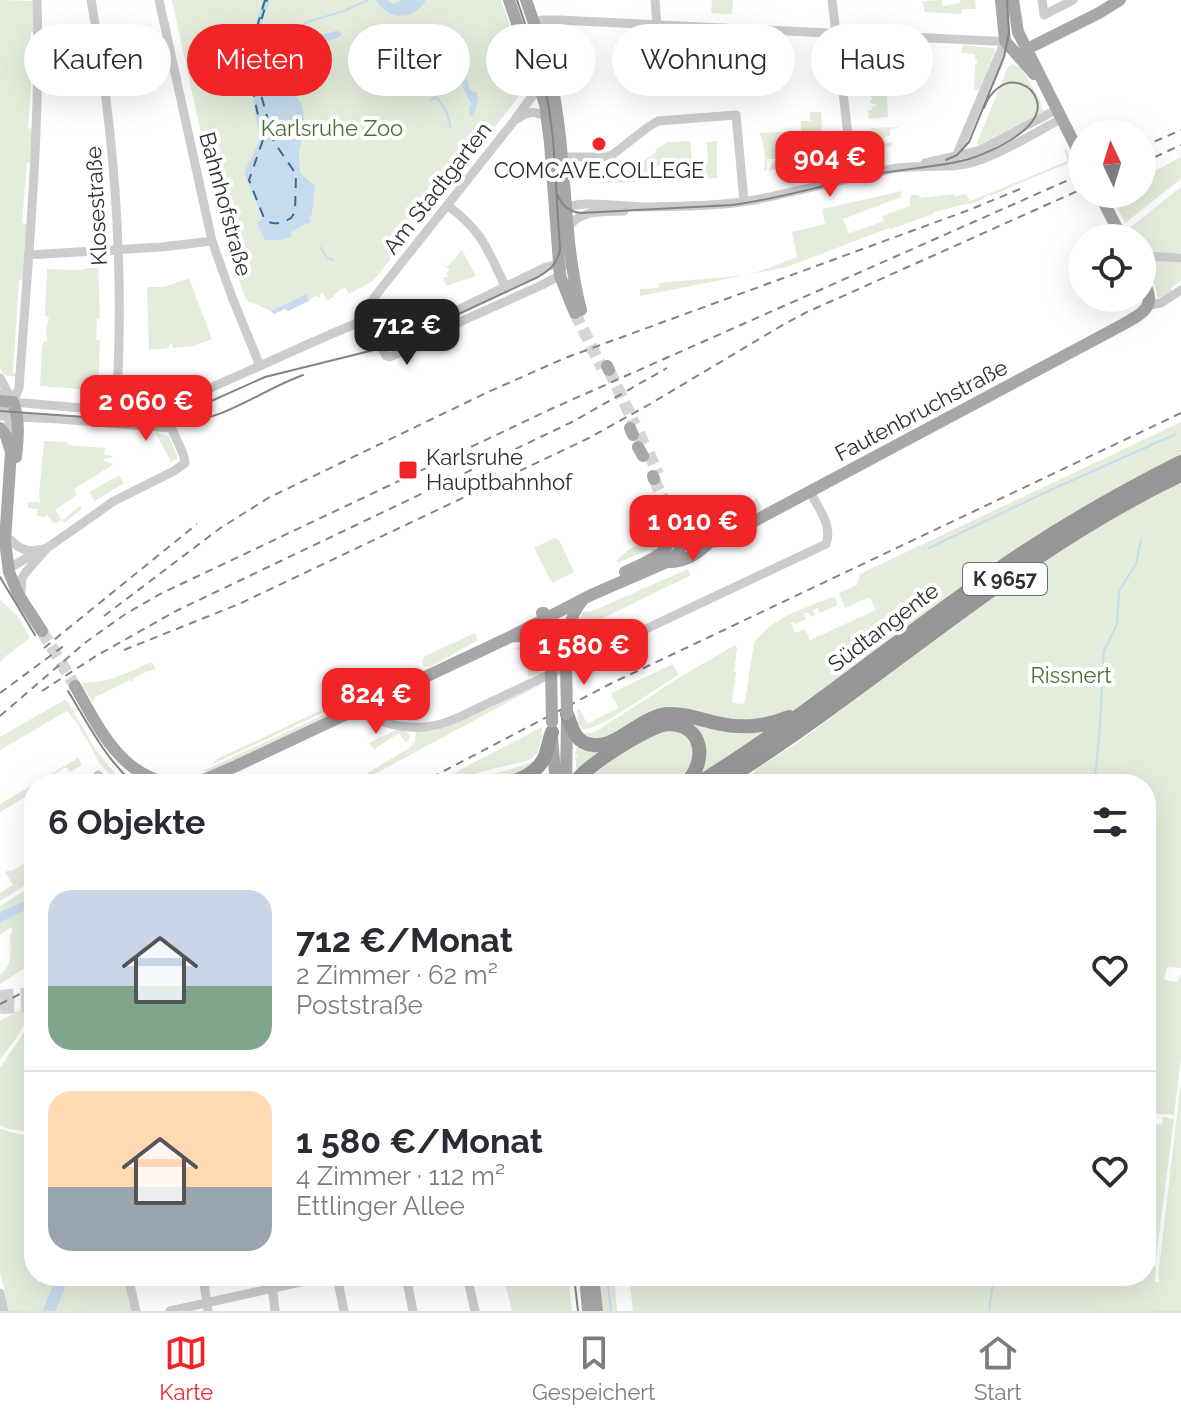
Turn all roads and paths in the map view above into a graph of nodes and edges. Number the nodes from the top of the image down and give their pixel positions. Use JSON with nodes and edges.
{"nodes":[{"id":1,"x":37,"y":0,"type":"edge"},
{"id":2,"x":91,"y":0,"type":"edge"},
{"id":3,"x":159,"y":0,"type":"edge"},
{"id":4,"x":509,"y":0,"type":"edge"},
{"id":5,"x":526,"y":0,"type":"edge"},
{"id":6,"x":655,"y":0,"type":"edge"},
{"id":7,"x":832,"y":0,"type":"edge"},
{"id":8,"x":1001,"y":0,"type":"edge"},
{"id":9,"x":1013,"y":0,"type":"edge"},
{"id":10,"x":1042,"y":0,"type":"edge"},
{"id":11,"x":1073,"y":0,"type":"edge"},
{"id":12,"x":1120,"y":0,"type":"edge"},
{"id":13,"x":534,"y":22,"type":"junction"},
{"id":14,"x":518,"y":24,"type":"edge"},
{"id":15,"x":528,"y":24,"type":"edge"},
{"id":16,"x":620,"y":24,"type":"edge"},
{"id":17,"x":657,"y":24,"type":"edge"},
{"id":18,"x":835,"y":24,"type":"edge"},
{"id":19,"x":933,"y":38,"type":"edge"},
{"id":20,"x":1005,"y":41,"type":"junction"},
{"id":21,"x":1025,"y":55,"type":"junction"},
{"id":22,"x":532,"y":96,"type":"edge"},
{"id":23,"x":542,"y":96,"type":"edge"},
{"id":24,"x":843,"y":96,"type":"edge"},
{"id":25,"x":1059,"y":114,"type":"junction"},
{"id":26,"x":547,"y":118,"type":"junction"},
{"id":27,"x":514,"y":121,"type":"junction"},
{"id":28,"x":1068,"y":132,"type":"edge"},
{"id":29,"x":562,"y":157,"type":"junction"},
{"id":30,"x":957,"y":159,"type":"junction"},
{"id":31,"x":853,"y":177,"type":"junction"},
{"id":32,"x":744,"y":201,"type":"junction"},
{"id":33,"x":447,"y":205,"type":"junction"},
{"id":34,"x":565,"y":207,"type":"junction"},
{"id":35,"x":643,"y":208,"type":"junction"},
{"id":36,"x":555,"y":218,"type":"junction"},
{"id":37,"x":567,"y":231,"type":"junction"},
{"id":38,"x":212,"y":241,"type":"junction"},
{"id":39,"x":118,"y":248,"type":"junction"},
{"id":40,"x":28,"y":255,"type":"junction"},
{"id":41,"x":1156,"y":257,"type":"edge"},
{"id":42,"x":1181,"y":258,"type":"edge"},
{"id":43,"x":558,"y":266,"type":"junction"},
{"id":44,"x":505,"y":286,"type":"junction"},
{"id":45,"x":1181,"y":290,"type":"edge"},
{"id":46,"x":1156,"y":304,"type":"edge"},
{"id":47,"x":578,"y":312,"type":"tunnel mouth"},
{"id":48,"x":1144,"y":312,"type":"edge"},
{"id":49,"x":367,"y":319,"type":"junction"},
{"id":50,"x":378,"y":340,"type":"junction"},
{"id":51,"x":260,"y":366,"type":"junction"},
{"id":52,"x":0,"y":378,"type":"edge"},
{"id":53,"x":191,"y":397,"type":"junction"},
{"id":54,"x":4,"y":400,"type":"edge"},
{"id":55,"x":116,"y":411,"type":"junction"},
{"id":56,"x":6,"y":419,"type":"edge"},
{"id":57,"x":171,"y":428,"type":"junction"},
{"id":58,"x":1181,"y":462,"type":"edge"},
{"id":59,"x":1181,"y":475,"type":"edge"},
{"id":60,"x":810,"y":492,"type":"junction"},
{"id":61,"x":668,"y":503,"type":"tunnel mouth"},
{"id":62,"x":677,"y":539,"type":"junction"},
{"id":63,"x":11,"y":540,"type":"junction"},
{"id":64,"x":710,"y":542,"type":"junction"},
{"id":65,"x":44,"y":549,"type":"junction"},
{"id":66,"x":667,"y":562,"type":"junction"},
{"id":67,"x":11,"y":569,"type":"junction"},
{"id":68,"x":23,"y":596,"type":"junction"},
{"id":69,"x":587,"y":597,"type":"junction"},
{"id":70,"x":544,"y":614,"type":"junction"},
{"id":71,"x":42,"y":631,"type":"tunnel mouth"},
{"id":72,"x":510,"y":637,"type":"junction"},
{"id":73,"x":485,"y":647,"type":"junction"},
{"id":74,"x":566,"y":659,"type":"junction"},
{"id":75,"x":551,"y":668,"type":"junction"},
{"id":76,"x":75,"y":686,"type":"tunnel mouth"},
{"id":77,"x":364,"y":706,"type":"junction"},
{"id":78,"x":808,"y":709,"type":"junction"},
{"id":79,"x":567,"y":714,"type":"junction"},
{"id":80,"x":552,"y":727,"type":"junction"},
{"id":81,"x":775,"y":748,"type":"junction"},
{"id":82,"x":143,"y":774,"type":"edge"},
{"id":83,"x":217,"y":774,"type":"edge"},
{"id":84,"x":529,"y":774,"type":"edge"},
{"id":85,"x":555,"y":774,"type":"edge"},
{"id":86,"x":566,"y":774,"type":"edge"},
{"id":87,"x":581,"y":774,"type":"edge"},
{"id":88,"x":694,"y":774,"type":"edge"},
{"id":89,"x":712,"y":774,"type":"edge"},
{"id":90,"x":735,"y":774,"type":"edge"},
{"id":91,"x":750,"y":774,"type":"edge"},
{"id":92,"x":130,"y":1286,"type":"edge"},
{"id":93,"x":205,"y":1286,"type":"edge"},
{"id":94,"x":281,"y":1286,"type":"edge"},
{"id":95,"x":339,"y":1286,"type":"edge"},
{"id":96,"x":408,"y":1286,"type":"edge"},
{"id":97,"x":469,"y":1286,"type":"edge"},
{"id":98,"x":586,"y":1286,"type":"edge"},
{"id":99,"x":594,"y":1286,"type":"edge"},
{"id":100,"x":272,"y":1288,"type":"junction"},
{"id":101,"x":0,"y":1293,"type":"edge"},
{"id":102,"x":208,"y":1307,"type":"edge"},
{"id":103,"x":4,"y":1311,"type":"edge"},
{"id":104,"x":136,"y":1311,"type":"edge"},
{"id":105,"x":170,"y":1311,"type":"edge"},
{"id":106,"x":275,"y":1311,"type":"edge"},
{"id":107,"x":344,"y":1311,"type":"edge"},
{"id":108,"x":413,"y":1311,"type":"edge"},
{"id":109,"x":475,"y":1311,"type":"edge"},
{"id":110,"x":588,"y":1311,"type":"edge"},
{"id":111,"x":597,"y":1311,"type":"edge"}],
"edges":[{"from":1,"to":40,"type":"street"},
{"from":2,"to":39,"type":"street","name":"Klosestraße"},
{"from":3,"to":38,"type":"street","name":"Bahnhofstraße"},
{"from":4,"to":14,"type":"main road"},
{"from":5,"to":13,"type":"main road"},
{"from":6,"to":17,"type":"street"},
{"from":7,"to":18,"type":"street"},
{"from":8,"to":20,"type":"main road"},
{"from":9,"to":21,"type":"main road"},
{"from":10,"to":11,"type":"street"},
{"from":12,"to":21,"type":"main road"},
{"from":13,"to":15,"type":"main road"},
{"from":13,"to":16,"type":"street"},
{"from":13,"to":29,"type":"main road"},
{"from":19,"to":20,"type":"street"},
{"from":20,"to":21,"type":"main road"},
{"from":20,"to":30,"type":"street"},
{"from":21,"to":25,"type":"main road"},
{"from":22,"to":27,"type":"street","name":"Am Stadtgarten"},
{"from":23,"to":26,"type":"main road"},
{"from":24,"to":31,"type":"street"},
{"from":25,"to":28,"type":"main road"},
{"from":25,"to":30,"type":"street"},
{"from":25,"to":30,"type":"street"},
{"from":26,"to":27,"type":"street","name":"Am Stadtgarten"},
{"from":26,"to":36,"type":"main road"},
{"from":27,"to":33,"type":"street","name":"Am Stadtgarten"},
{"from":29,"to":32,"type":"street"},
{"from":29,"to":34,"type":"main road"},
{"from":30,"to":31,"type":"street"},
{"from":31,"to":32,"type":"street"},
{"from":32,"to":35,"type":"street"},
{"from":33,"to":44,"type":"street"},
{"from":33,"to":49,"type":"street","name":"Am Stadtgarten"},
{"from":34,"to":35,"type":"street"},
{"from":34,"to":36,"type":"street"},
{"from":34,"to":37,"type":"main road"},
{"from":35,"to":37,"type":"street"},
{"from":36,"to":43,"type":"main road"},
{"from":37,"to":43,"type":"main road"},
{"from":38,"to":39,"type":"street"},
{"from":38,"to":51,"type":"street","name":"Bahnhofstraße"},
{"from":39,"to":40,"type":"street"},
{"from":39,"to":55,"type":"street","name":"Klosestraße"},
{"from":40,"to":54,"type":"street"},
{"from":41,"to":42,"type":"street"},
{"from":43,"to":44,"type":"street"},
{"from":43,"to":47,"type":"main road"},
{"from":43,"to":50,"type":"street"},
{"from":44,"to":50,"type":"street"},
{"from":45,"to":46,"type":"street","name":"Fautenbruchstraße"},
{"from":48,"to":60,"type":"main road","name":"Fautenbruchstraße"},
{"from":49,"to":50,"type":"street"},
{"from":49,"to":51,"type":"street"},
{"from":51,"to":53,"type":"street"},
{"from":52,"to":54,"type":"street"},
{"from":53,"to":55,"type":"street"},
{"from":53,"to":57,"type":"street"},
{"from":54,"to":55,"type":"street"},
{"from":54,"to":56,"type":"main road"},
{"from":56,"to":57,"type":"street"},
{"from":56,"to":63,"type":"main road"},
{"from":56,"to":67,"type":"main road"},
{"from":57,"to":65,"type":"street"},
{"from":58,"to":78,"type":"highway","name":"Südtangente","number":"K 9657"},
{"from":59,"to":81,"type":"highway","name":"Südtangente","number":"K 9657"},
{"from":60,"to":64,"type":"main road","name":"Fautenbruchstraße"},
{"from":60,"to":77,"type":"street"},
{"from":61,"to":62,"type":"main road"},
{"from":62,"to":64,"type":"main road","name":"Fautenbruchstraße"},
{"from":62,"to":66,"type":"main road"},
{"from":62,"to":70,"type":"main road"},
{"from":63,"to":65,"type":"street"},
{"from":63,"to":67,"type":"main road"},
{"from":64,"to":66,"type":"main road"},
{"from":65,"to":67,"type":"street"},
{"from":65,"to":68,"type":"street"},
{"from":66,"to":69,"type":"main road"},
{"from":67,"to":68,"type":"main road"},
{"from":68,"to":71,"type":"main road"},
{"from":69,"to":70,"type":"main road"},
{"from":69,"to":74,"type":"main road"},
{"from":70,"to":72,"type":"main road"},
{"from":70,"to":73,"type":"main road"},
{"from":70,"to":74,"type":"main road"},
{"from":70,"to":75,"type":"main road"},
{"from":72,"to":73,"type":"main road"},
{"from":72,"to":75,"type":"main road"},
{"from":73,"to":77,"type":"main road"},
{"from":74,"to":79,"type":"main road","bridge":true},
{"from":75,"to":80,"type":"main road","bridge":true},
{"from":76,"to":82,"type":"main road"},
{"from":77,"to":83,"type":"main road"},
{"from":78,"to":79,"type":"highway"},
{"from":78,"to":89,"type":"highway","name":"Südtangente","number":"K 9657"},
{"from":79,"to":86,"type":"main road"},
{"from":80,"to":84,"type":"highway"},
{"from":80,"to":85,"type":"main road"},
{"from":81,"to":90,"type":"highway","name":"Südtangente","number":"K 9657"},
{"from":81,"to":91,"type":"highway"},
{"from":87,"to":88,"type":"highway"},
{"from":92,"to":104,"type":"street"},
{"from":93,"to":102,"type":"street"},
{"from":94,"to":100,"type":"street"},
{"from":95,"to":107,"type":"street"},
{"from":96,"to":108,"type":"street"},
{"from":97,"to":109,"type":"street"},
{"from":98,"to":110,"type":"main road"},
{"from":99,"to":111,"type":"main road"},
{"from":100,"to":102,"type":"street"},
{"from":100,"to":106,"type":"street"},
{"from":101,"to":103,"type":"street"},
{"from":102,"to":105,"type":"street"}]}
